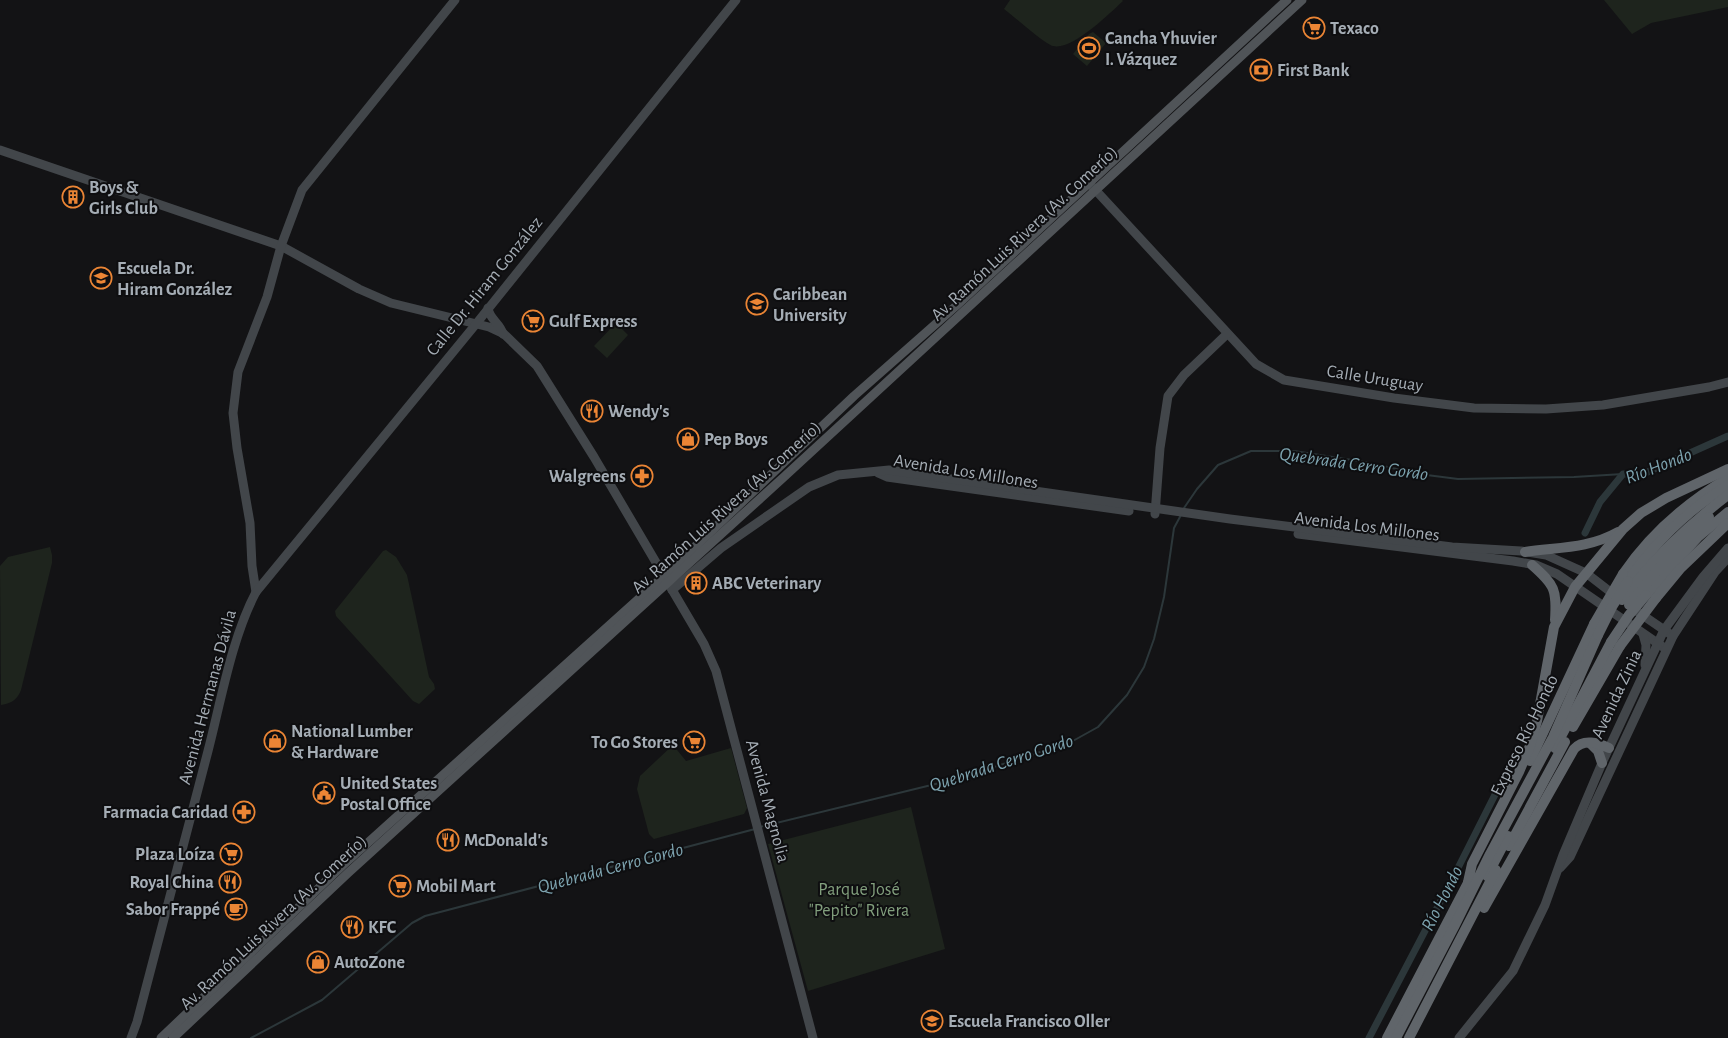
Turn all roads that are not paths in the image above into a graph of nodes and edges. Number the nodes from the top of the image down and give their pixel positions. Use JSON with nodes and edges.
{"nodes":[{"id":1,"x":455,"y":0,"type":"edge"},
{"id":2,"x":736,"y":0,"type":"edge"},
{"id":3,"x":1287,"y":0,"type":"edge"},
{"id":4,"x":1302,"y":0,"type":"edge"},
{"id":5,"x":0,"y":150,"type":"edge"},
{"id":6,"x":1092,"y":187,"type":"junction"},
{"id":7,"x":281,"y":246,"type":"junction"},
{"id":8,"x":488,"y":308,"type":"junction"},
{"id":9,"x":476,"y":324,"type":"junction"},
{"id":10,"x":504,"y":334,"type":"junction"},
{"id":11,"x":1227,"y":334,"type":"junction"},
{"id":12,"x":1728,"y":382,"type":"edge"},
{"id":13,"x":1728,"y":469,"type":"edge"},
{"id":14,"x":1728,"y":478,"type":"edge"},
{"id":15,"x":1728,"y":485,"type":"edge"},
{"id":16,"x":1728,"y":495,"type":"edge"},
{"id":17,"x":1728,"y":502,"type":"edge"},
{"id":18,"x":1155,"y":511,"type":"junction"},
{"id":19,"x":1728,"y":512,"type":"edge"},
{"id":20,"x":1728,"y":523,"type":"edge"},
{"id":21,"x":1623,"y":529,"type":"junction"},
{"id":22,"x":1728,"y":548,"type":"edge"},
{"id":23,"x":1525,"y":552,"type":"junction"},
{"id":24,"x":1728,"y":558,"type":"edge"},
{"id":25,"x":1532,"y":565,"type":"junction"},
{"id":26,"x":1586,"y":573,"type":"junction"},
{"id":27,"x":1626,"y":577,"type":"junction"},
{"id":28,"x":667,"y":583,"type":"junction"},
{"id":29,"x":1575,"y":587,"type":"junction"},
{"id":30,"x":256,"y":592,"type":"junction"},
{"id":31,"x":1651,"y":596,"type":"junction"},
{"id":32,"x":1625,"y":603,"type":"junction"},
{"id":33,"x":1677,"y":613,"type":"junction"},
{"id":34,"x":1652,"y":622,"type":"junction"},
{"id":35,"x":1554,"y":627,"type":"junction"},
{"id":36,"x":1664,"y":630,"type":"junction"},
{"id":37,"x":1643,"y":634,"type":"junction"},
{"id":38,"x":1673,"y":636,"type":"junction"},
{"id":39,"x":1616,"y":644,"type":"junction"},
{"id":40,"x":1657,"y":644,"type":"junction"},
{"id":41,"x":1666,"y":649,"type":"junction"},
{"id":42,"x":1644,"y":675,"type":"junction"},
{"id":43,"x":1589,"y":743,"type":"junction"},
{"id":44,"x":1613,"y":750,"type":"junction"},
{"id":45,"x":1602,"y":763,"type":"junction"},
{"id":46,"x":1560,"y":868,"type":"junction"},
{"id":47,"x":1468,"y":882,"type":"junction"},
{"id":48,"x":1467,"y":927,"type":"junction"},
{"id":49,"x":131,"y":1038,"type":"edge"},
{"id":50,"x":161,"y":1038,"type":"edge"},
{"id":51,"x":173,"y":1038,"type":"edge"},
{"id":52,"x":814,"y":1038,"type":"edge"},
{"id":53,"x":1387,"y":1038,"type":"edge"},
{"id":54,"x":1396,"y":1038,"type":"edge"},
{"id":55,"x":1401,"y":1038,"type":"edge"},
{"id":56,"x":1409,"y":1038,"type":"edge"},
{"id":57,"x":1459,"y":1038,"type":"edge"}],
"edges":[{"from":1,"to":7,"type":"street","name":"Avenida Hermanas Dávila"},
{"from":2,"to":8,"type":"street","name":"Calle Dr. Hiram González"},
{"from":3,"to":6,"type":"main road","name":"Av. Ramón Luis Rivera (Av. Comerío)"},
{"from":4,"to":6,"type":"main road","name":"Av. Ramón Luis Rivera (Av. Comerío)"},
{"from":5,"to":7,"type":"street"},
{"from":6,"to":11,"type":"street","name":"Calle Uruguay"},
{"from":6,"to":28,"type":"main road","name":"Av. Ramón Luis Rivera (Av. Comerío)"},
{"from":7,"to":9,"type":"street"},
{"from":7,"to":30,"type":"street","name":"Avenida Hermanas Dávila"},
{"from":8,"to":9,"type":"street","name":"Calle Dr. Hiram González"},
{"from":8,"to":10,"type":"street"},
{"from":9,"to":10,"type":"street"},
{"from":9,"to":30,"type":"street","name":"Calle Dr. Hiram González"},
{"from":10,"to":28,"type":"street","name":"Avenida Magnolia"},
{"from":11,"to":12,"type":"street","name":"Calle Uruguay"},
{"from":11,"to":18,"type":"street"},
{"from":13,"to":21,"type":"highway"},
{"from":14,"to":27,"type":"highway","name":"Expreso Río Hondo"},
{"from":15,"to":27,"type":"highway"},
{"from":16,"to":32,"type":"highway"},
{"from":17,"to":32,"type":"highway"},
{"from":18,"to":23,"type":"street","name":"Avenida Los Millones"},
{"from":18,"to":25,"type":"street","name":"Avenida Los Millones"},
{"from":18,"to":28,"type":"street","name":"Avenida Los Millones"},
{"from":19,"to":31,"type":"highway"},
{"from":20,"to":31,"type":"highway","name":"Expreso Río Hondo"},
{"from":21,"to":23,"type":"highway"},
{"from":21,"to":26,"type":"highway"},
{"from":22,"to":33,"type":"street","name":"Avenida Zinia"},
{"from":23,"to":26,"type":"street","name":"Avenida Los Millones"},
{"from":24,"to":38,"type":"street","name":"Avenida Zinia"},
{"from":25,"to":29,"type":"street","name":"Avenida Los Millones"},
{"from":25,"to":35,"type":"highway"},
{"from":26,"to":29,"type":"highway"},
{"from":26,"to":32,"type":"street","name":"Avenida Los Millones"},
{"from":27,"to":47,"type":"highway","name":"Expreso Río Hondo","bridge":true},
{"from":27,"to":54,"type":"highway","bridge":true},
{"from":28,"to":50,"type":"main road","name":"Av. Ramón Luis Rivera (Av. Comerío)"},
{"from":28,"to":51,"type":"main road","name":"Av. Ramón Luis Rivera (Av. Comerío)"},
{"from":28,"to":52,"type":"street","name":"Avenida Magnolia"},
{"from":29,"to":35,"type":"highway"},
{"from":29,"to":37,"type":"street","name":"Avenida Los Millones"},
{"from":30,"to":49,"type":"street","name":"Avenida Hermanas Dávila"},
{"from":31,"to":39,"type":"highway","name":"Expreso Río Hondo","bridge":true},
{"from":32,"to":34,"type":"street","name":"Avenida Los Millones"},
{"from":33,"to":34,"type":"street"},
{"from":33,"to":36,"type":"street","name":"Avenida Zinia"},
{"from":34,"to":36,"type":"street","name":"Avenida Los Millones"},
{"from":35,"to":47,"type":"highway"},
{"from":36,"to":38,"type":"street","name":"Avenida Los Millones"},
{"from":36,"to":40,"type":"street","name":"Avenida Zinia"},
{"from":37,"to":40,"type":"street","name":"Avenida Los Millones"},
{"from":37,"to":42,"type":"street"},
{"from":38,"to":41,"type":"street","name":"Avenida Zinia"},
{"from":39,"to":48,"type":"highway","name":"Expreso Río Hondo"},
{"from":39,"to":55,"type":"highway"},
{"from":40,"to":41,"type":"street","name":"Avenida Los Millones"},
{"from":40,"to":42,"type":"street","name":"Avenida Zinia"},
{"from":41,"to":44,"type":"street","name":"Avenida Zinia"},
{"from":42,"to":44,"type":"street","name":"Avenida Zinia"},
{"from":43,"to":44,"type":"highway"},
{"from":43,"to":45,"type":"highway"},
{"from":43,"to":48,"type":"highway"},
{"from":44,"to":45,"type":"street","name":"Avenida Zinia"},
{"from":44,"to":46,"type":"street","name":"Avenida Zinia"},
{"from":45,"to":46,"type":"street","name":"Avenida Zinia"},
{"from":46,"to":57,"type":"street","name":"Avenida Zinia"},
{"from":47,"to":53,"type":"highway","name":"Expreso Río Hondo"},
{"from":48,"to":56,"type":"highway","name":"Expreso Río Hondo"}]}
